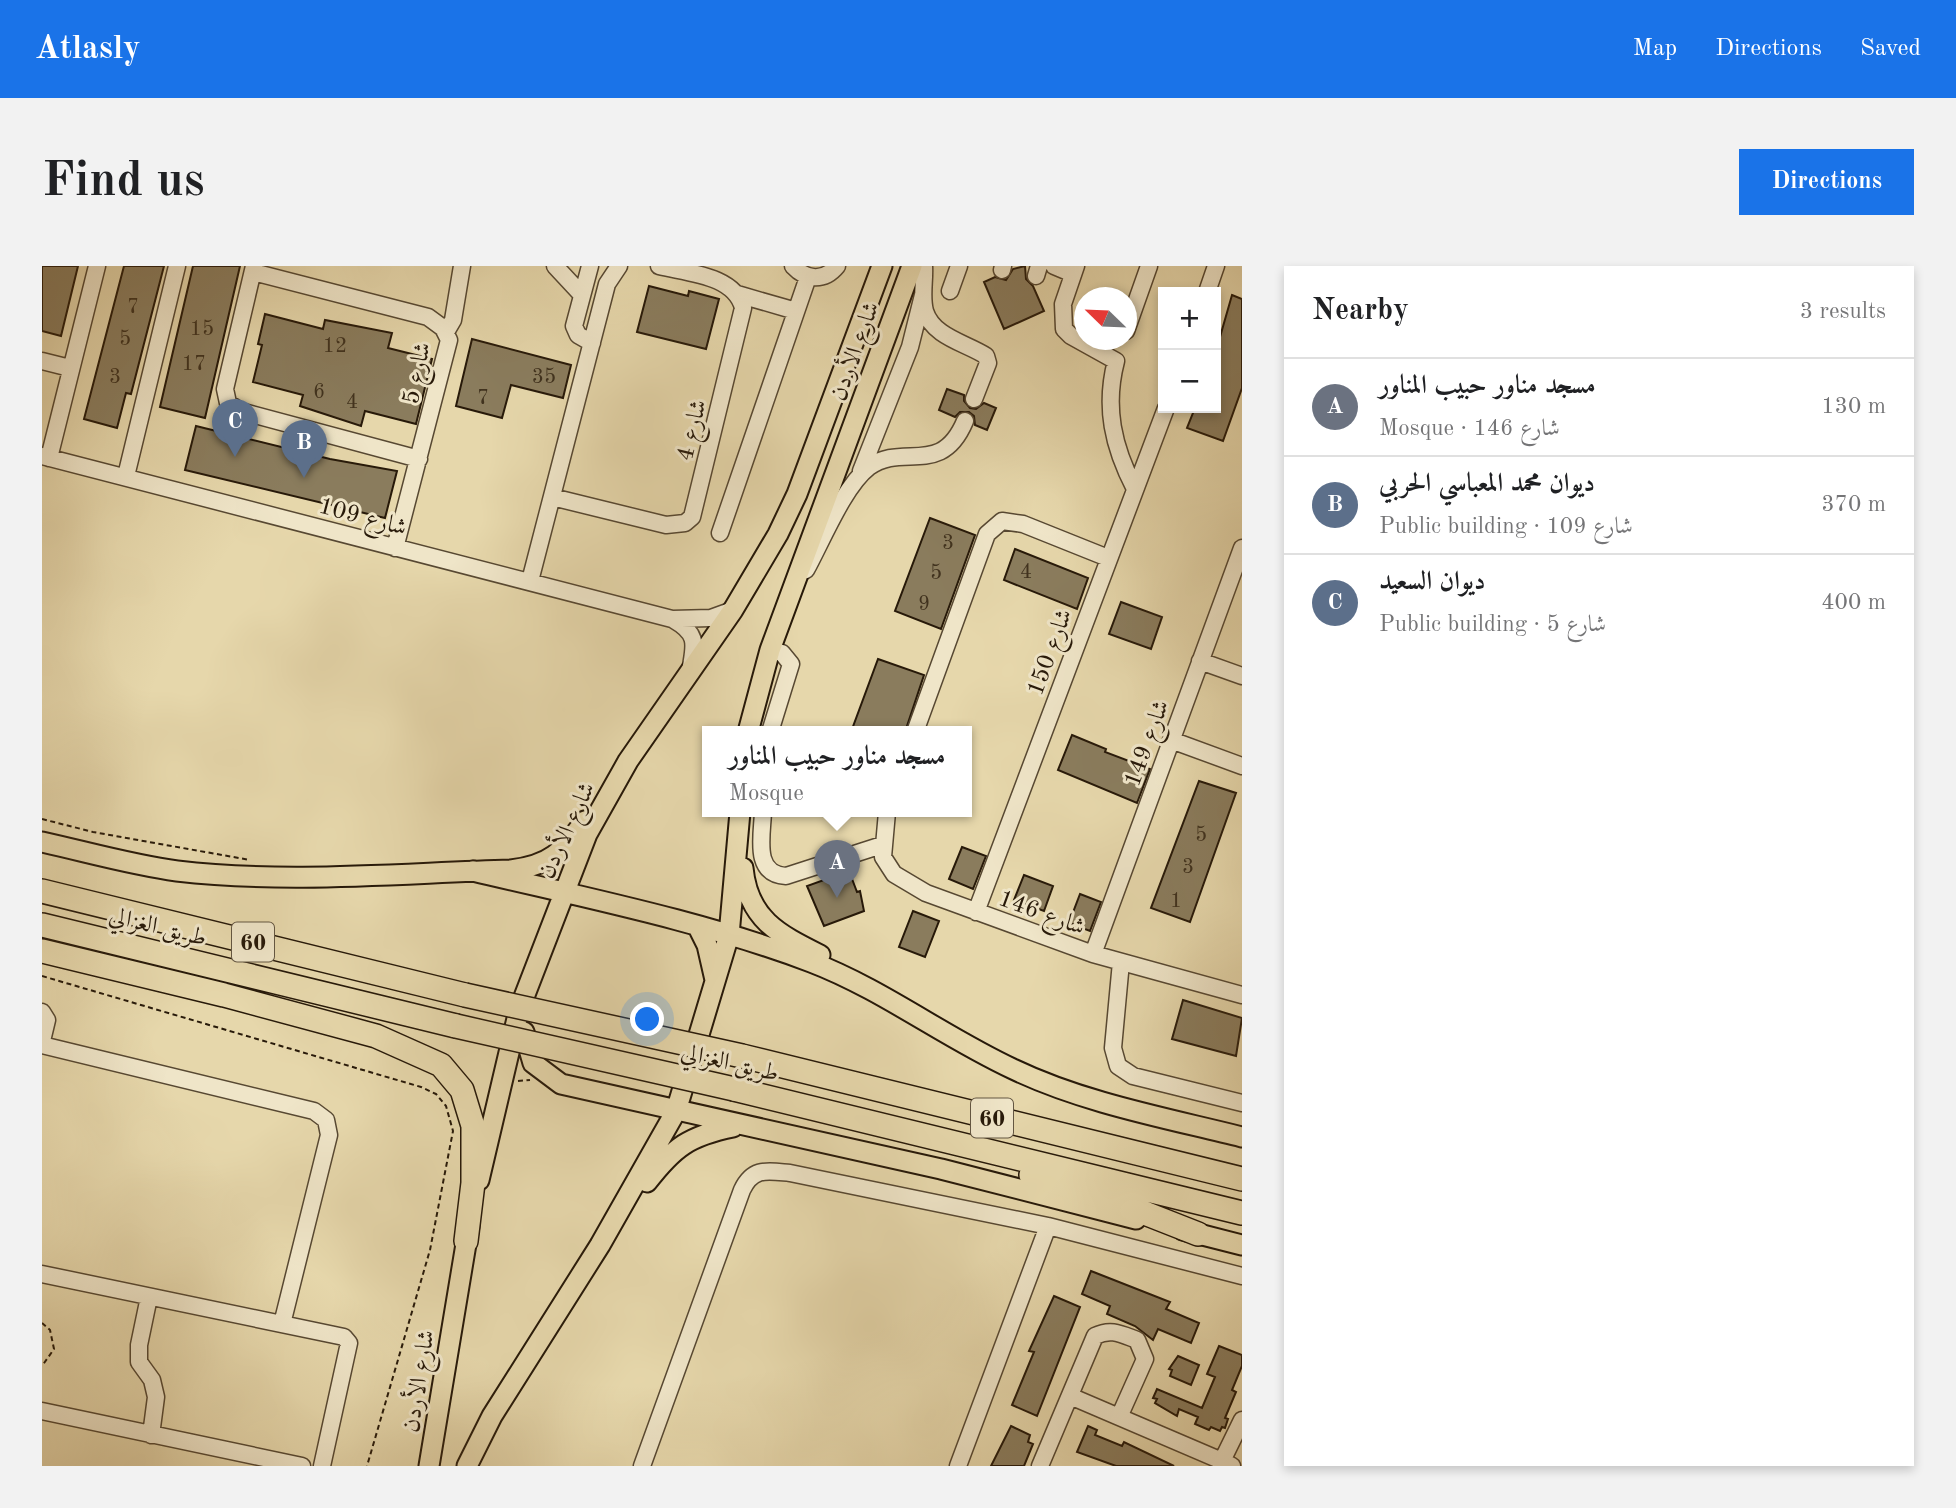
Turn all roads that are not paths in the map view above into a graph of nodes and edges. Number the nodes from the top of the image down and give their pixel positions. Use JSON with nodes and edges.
{"nodes":[{"id":1,"x":97,"y":266,"type":"edge"},
{"id":2,"x":177,"y":266,"type":"edge"},
{"id":3,"x":462,"y":266,"type":"edge"},
{"id":4,"x":555,"y":266,"type":"edge"},
{"id":5,"x":590,"y":266,"type":"edge"},
{"id":6,"x":619,"y":266,"type":"edge"},
{"id":7,"x":659,"y":266,"type":"edge"},
{"id":8,"x":793,"y":266,"type":"edge"},
{"id":9,"x":837,"y":266,"type":"edge"},
{"id":10,"x":882,"y":266,"type":"edge"},
{"id":11,"x":912,"y":266,"type":"edge"},
{"id":12,"x":925,"y":266,"type":"edge"},
{"id":13,"x":959,"y":266,"type":"edge"},
{"id":14,"x":1054,"y":266,"type":"edge"},
{"id":15,"x":1149,"y":266,"type":"edge"},
{"id":16,"x":1216,"y":266,"type":"edge"},
{"id":17,"x":254,"y":269,"type":"edge"},
{"id":18,"x":1075,"y":270,"type":"edge"},
{"id":19,"x":808,"y":277,"type":"junction"},
{"id":20,"x":1209,"y":287,"type":"edge"},
{"id":21,"x":950,"y":291,"type":"dead end"},
{"id":22,"x":737,"y":294,"type":"junction"},
{"id":23,"x":582,"y":295,"type":"junction"},
{"id":24,"x":923,"y":295,"type":"junction"},
{"id":25,"x":1137,"y":300,"type":"edge"},
{"id":26,"x":796,"y":311,"type":"junction"},
{"id":27,"x":446,"y":331,"type":"junction"},
{"id":28,"x":592,"y":343,"type":"junction"},
{"id":29,"x":1120,"y":350,"type":"edge"},
{"id":30,"x":42,"y":361,"type":"edge"},
{"id":31,"x":1116,"y":361,"type":"junction"},
{"id":32,"x":70,"y":368,"type":"junction"},
{"id":33,"x":974,"y":399,"type":"dead end"},
{"id":34,"x":1164,"y":413,"type":"edge"},
{"id":35,"x":965,"y":421,"type":"dead end"},
{"id":36,"x":45,"y":457,"type":"edge"},
{"id":37,"x":419,"y":459,"type":"junction"},
{"id":38,"x":125,"y":476,"type":"junction"},
{"id":39,"x":858,"y":477,"type":"junction"},
{"id":40,"x":1135,"y":489,"type":"junction"},
{"id":41,"x":552,"y":497,"type":"junction"},
{"id":42,"x":720,"y":533,"type":"dead end"},
{"id":43,"x":395,"y":548,"type":"junction"},
{"id":44,"x":1242,"y":548,"type":"edge"},
{"id":45,"x":1108,"y":558,"type":"junction"},
{"id":46,"x":530,"y":581,"type":"junction"},
{"id":47,"x":786,"y":605,"type":"junction"},
{"id":48,"x":733,"y":610,"type":"junction"},
{"id":49,"x":672,"y":619,"type":"junction"},
{"id":50,"x":770,"y":650,"type":"junction"},
{"id":51,"x":1200,"y":661,"type":"junction"},
{"id":52,"x":690,"y":675,"type":"junction"},
{"id":53,"x":1242,"y":676,"type":"edge"},
{"id":54,"x":750,"y":726,"type":"edge"},
{"id":55,"x":772,"y":726,"type":"edge"},
{"id":56,"x":917,"y":726,"type":"edge"},
{"id":57,"x":1171,"y":740,"type":"junction"},
{"id":58,"x":628,"y":761,"type":"junction"},
{"id":59,"x":1242,"y":766,"type":"edge"},
{"id":60,"x":763,"y":817,"type":"edge"},
{"id":61,"x":886,"y":817,"type":"edge"},
{"id":62,"x":739,"y":820,"type":"edge"},
{"id":63,"x":42,"y":842,"type":"edge"},
{"id":64,"x":882,"y":845,"type":"junction"},
{"id":65,"x":472,"y":871,"type":"junction"},
{"id":66,"x":42,"y":891,"type":"edge"},
{"id":67,"x":565,"y":891,"type":"junction"},
{"id":68,"x":633,"y":909,"type":"junction"},
{"id":69,"x":976,"y":912,"type":"junction"},
{"id":70,"x":42,"y":925,"type":"edge"},
{"id":71,"x":552,"y":927,"type":"junction"},
{"id":72,"x":698,"y":927,"type":"junction"},
{"id":73,"x":729,"y":936,"type":"junction"},
{"id":74,"x":42,"y":951,"type":"edge"},
{"id":75,"x":1093,"y":954,"type":"junction"},
{"id":76,"x":1121,"y":962,"type":"junction"},
{"id":77,"x":716,"y":984,"type":"junction"},
{"id":78,"x":1242,"y":995,"type":"edge"},
{"id":79,"x":894,"y":1003,"type":"junction"},
{"id":80,"x":519,"y":1010,"type":"junction"},
{"id":81,"x":42,"y":1012,"type":"edge"},
{"id":82,"x":42,"y":1043,"type":"edge"},
{"id":83,"x":1242,"y":1103,"type":"edge"},
{"id":84,"x":676,"y":1111,"type":"junction"},
{"id":85,"x":848,"y":1116,"type":"junction"},
{"id":86,"x":765,"y":1130,"type":"junction"},
{"id":87,"x":1242,"y":1137,"type":"edge"},
{"id":88,"x":1237,"y":1177,"type":"edge"},
{"id":89,"x":1242,"y":1213,"type":"edge"},
{"id":90,"x":1048,"y":1226,"type":"junction"},
{"id":91,"x":1198,"y":1234,"type":"junction"},
{"id":92,"x":466,"y":1241,"type":"junction"},
{"id":93,"x":600,"y":1245,"type":"junction"},
{"id":94,"x":1242,"y":1245,"type":"edge"},
{"id":95,"x":42,"y":1274,"type":"edge"},
{"id":96,"x":1242,"y":1276,"type":"edge"},
{"id":97,"x":149,"y":1297,"type":"junction"},
{"id":98,"x":282,"y":1324,"type":"junction"},
{"id":99,"x":1070,"y":1396,"type":"junction"},
{"id":100,"x":42,"y":1411,"type":"edge"},
{"id":101,"x":1120,"y":1415,"type":"junction"},
{"id":102,"x":1242,"y":1420,"type":"edge"},
{"id":103,"x":151,"y":1435,"type":"junction"},
{"id":104,"x":1227,"y":1464,"type":"edge"},
{"id":105,"x":302,"y":1466,"type":"edge"},
{"id":106,"x":322,"y":1466,"type":"edge"},
{"id":107,"x":429,"y":1466,"type":"edge"},
{"id":108,"x":467,"y":1466,"type":"edge"},
{"id":109,"x":642,"y":1466,"type":"edge"},
{"id":110,"x":957,"y":1466,"type":"edge"},
{"id":111,"x":1040,"y":1466,"type":"edge"}],
"edges":[{"from":1,"to":32,"type":"street"},
{"from":2,"to":38,"type":"street"},
{"from":3,"to":27,"type":"street"},
{"from":4,"to":23,"type":"street"},
{"from":5,"to":23,"type":"street"},
{"from":6,"to":28,"type":"street"},
{"from":7,"to":22,"type":"street"},
{"from":8,"to":19,"type":"street"},
{"from":9,"to":19,"type":"street"},
{"from":10,"to":48,"type":"main road","name":"شارع الأردن"},
{"from":11,"to":47,"type":"main road","name":"شارع الأردن"},
{"from":12,"to":24,"type":"street"},
{"from":13,"to":21,"type":"street"},
{"from":14,"to":18,"type":"street"},
{"from":15,"to":25,"type":"street"},
{"from":16,"to":20,"type":"street"},
{"from":17,"to":27,"type":"street","name":"شارع 5"},
{"from":17,"to":37,"type":"street","name":"شارع 5"},
{"from":18,"to":31,"type":"street"},
{"from":19,"to":26,"type":"street"},
{"from":22,"to":26,"type":"street"},
{"from":22,"to":41,"type":"street","name":"شارع 4"},
{"from":23,"to":28,"type":"street"},
{"from":24,"to":33,"type":"street"},
{"from":24,"to":39,"type":"street"},
{"from":26,"to":42,"type":"street"},
{"from":27,"to":37,"type":"street","name":"شارع 5"},
{"from":28,"to":41,"type":"street"},
{"from":29,"to":31,"type":"street"},
{"from":30,"to":32,"type":"street"},
{"from":31,"to":40,"type":"street"},
{"from":32,"to":36,"type":"street"},
{"from":34,"to":40,"type":"street","name":"شارع 150"},
{"from":35,"to":39,"type":"street"},
{"from":36,"to":38,"type":"street","name":"شارع 109"},
{"from":37,"to":43,"type":"street","name":"شارع 5"},
{"from":38,"to":43,"type":"street","name":"شارع 109"},
{"from":39,"to":47,"type":"street"},
{"from":40,"to":45,"type":"street","name":"شارع 150"},
{"from":41,"to":46,"type":"street"},
{"from":43,"to":46,"type":"street","name":"شارع 109"},
{"from":44,"to":51,"type":"street","name":"شارع 149"},
{"from":45,"to":56,"type":"street"},
{"from":45,"to":69,"type":"street","name":"شارع 150"},
{"from":46,"to":49,"type":"street","name":"شارع 109"},
{"from":47,"to":50,"type":"main road","name":"شارع الأردن"},
{"from":48,"to":49,"type":"street","name":"شارع 109"},
{"from":48,"to":52,"type":"main road","name":"شارع الأردن"},
{"from":49,"to":52,"type":"street"},
{"from":50,"to":54,"type":"main road","name":"شارع الأردن"},
{"from":50,"to":55,"type":"street"},
{"from":51,"to":53,"type":"street"},
{"from":51,"to":57,"type":"street","name":"شارع 149"},
{"from":52,"to":58,"type":"main road","name":"شارع الأردن"},
{"from":57,"to":59,"type":"street"},
{"from":57,"to":75,"type":"street","name":"شارع 149"},
{"from":58,"to":65,"type":"main road"},
{"from":58,"to":67,"type":"main road","name":"شارع الأردن"},
{"from":60,"to":64,"type":"street"},
{"from":61,"to":64,"type":"street"},
{"from":62,"to":73,"type":"main road"},
{"from":62,"to":79,"type":"main road"},
{"from":63,"to":65,"type":"main road"},
{"from":64,"to":69,"type":"street","name":"شارع 146"},
{"from":65,"to":67,"type":"main road"},
{"from":66,"to":88,"type":"highway","name":"طريق الغزالي","number":"60","bridge":true},
{"from":67,"to":68,"type":"main road"},
{"from":67,"to":71,"type":"main road","name":"شارع الأردن"},
{"from":68,"to":71,"type":"main road"},
{"from":68,"to":72,"type":"main road"},
{"from":69,"to":75,"type":"street","name":"شارع 146"},
{"from":70,"to":85,"type":"highway","name":"طريق الغزالي","number":"60","bridge":true},
{"from":71,"to":80,"type":"main road","name":"شارع الأردن"},
{"from":72,"to":73,"type":"main road"},
{"from":72,"to":77,"type":"main road"},
{"from":73,"to":77,"type":"main road"},
{"from":73,"to":79,"type":"main road"},
{"from":74,"to":92,"type":"highway"},
{"from":75,"to":76,"type":"street","name":"شارع 146"},
{"from":76,"to":78,"type":"street","name":"شارع 146"},
{"from":76,"to":83,"type":"street"},
{"from":77,"to":84,"type":"main road"},
{"from":79,"to":87,"type":"main road"},
{"from":80,"to":84,"type":"main road"},
{"from":80,"to":92,"type":"main road","name":"شارع الأردن"},
{"from":81,"to":82,"type":"street"},
{"from":82,"to":98,"type":"street"},
{"from":84,"to":86,"type":"main road"},
{"from":84,"to":93,"type":"main road"},
{"from":85,"to":89,"type":"highway","name":"طريق الغزالي","number":"60"},
{"from":85,"to":91,"type":"highway"},
{"from":86,"to":91,"type":"main road"},
{"from":86,"to":93,"type":"main road"},
{"from":90,"to":96,"type":"street"},
{"from":90,"to":109,"type":"street"},
{"from":90,"to":110,"type":"street"},
{"from":91,"to":94,"type":"main road"},
{"from":92,"to":107,"type":"main road","name":"شارع الأردن"},
{"from":93,"to":108,"type":"main road"},
{"from":95,"to":97,"type":"street"},
{"from":97,"to":98,"type":"street"},
{"from":97,"to":103,"type":"street"},
{"from":98,"to":106,"type":"street"},
{"from":99,"to":101,"type":"street"},
{"from":99,"to":101,"type":"street"},
{"from":99,"to":111,"type":"street"},
{"from":100,"to":103,"type":"street"},
{"from":101,"to":104,"type":"street"},
{"from":102,"to":104,"type":"street"},
{"from":103,"to":105,"type":"street"}]}
